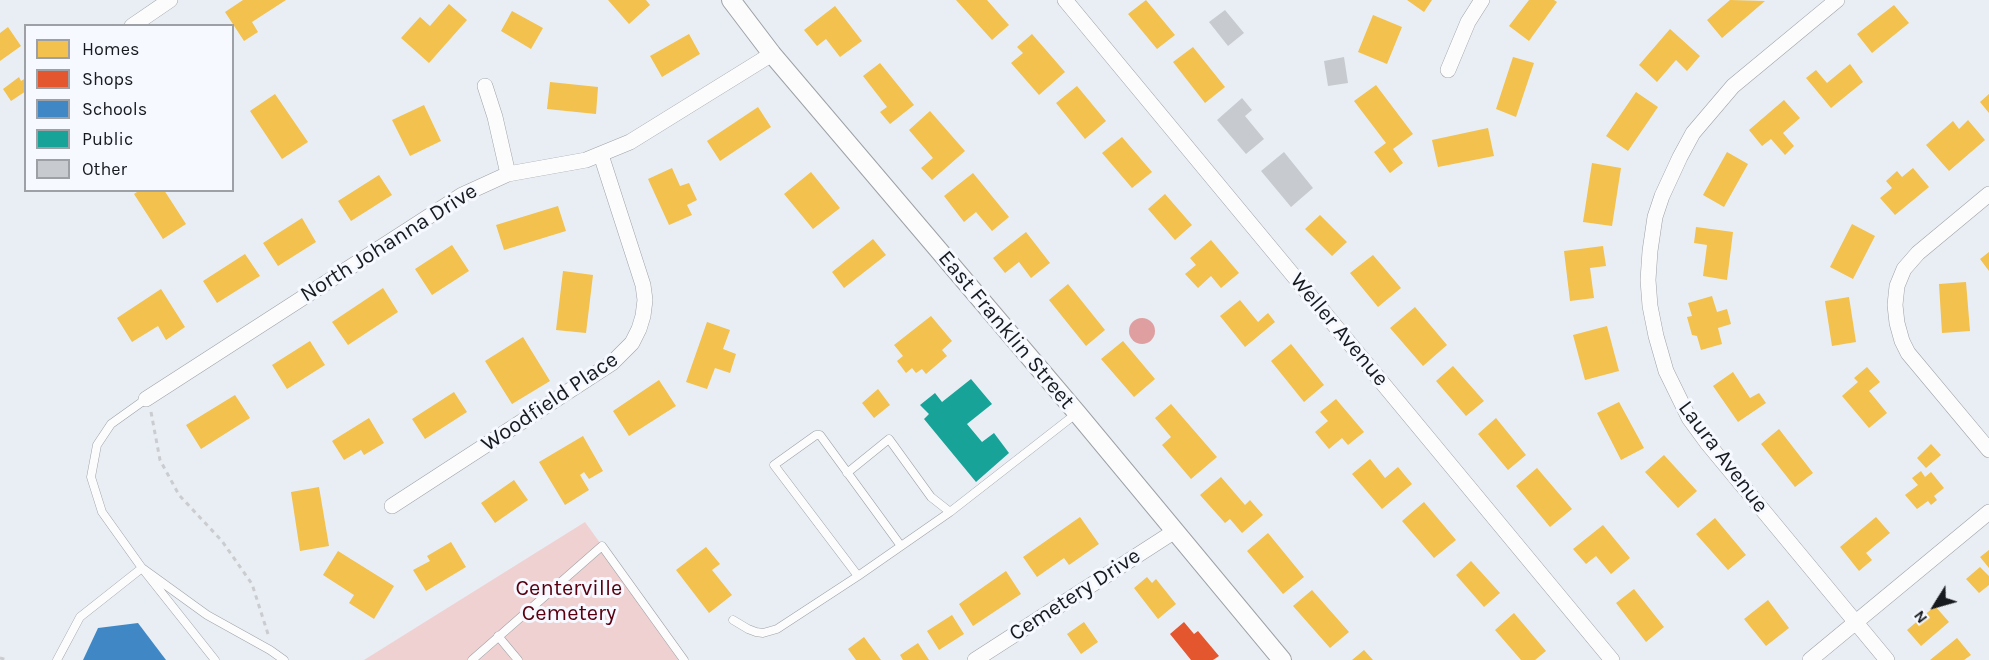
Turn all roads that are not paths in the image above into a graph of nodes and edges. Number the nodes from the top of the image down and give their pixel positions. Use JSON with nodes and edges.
{"nodes":[{"id":1,"x":170,"y":0,"type":"edge"},
{"id":2,"x":731,"y":0,"type":"edge"},
{"id":3,"x":1065,"y":0,"type":"edge"},
{"id":4,"x":1482,"y":0,"type":"edge"},
{"id":5,"x":1837,"y":0,"type":"edge"},
{"id":6,"x":135,"y":24,"type":"edge"},
{"id":7,"x":771,"y":54,"type":"junction"},
{"id":8,"x":1448,"y":70,"type":"dead end"},
{"id":9,"x":485,"y":86,"type":"dead end"},
{"id":10,"x":601,"y":155,"type":"junction"},
{"id":11,"x":508,"y":174,"type":"junction"},
{"id":12,"x":1989,"y":194,"type":"edge"},
{"id":13,"x":146,"y":399,"type":"joint"},
{"id":14,"x":1077,"y":414,"type":"junction"},
{"id":15,"x":1989,"y":450,"type":"edge"},
{"id":16,"x":847,"y":473,"type":"junction"},
{"id":17,"x":392,"y":506,"type":"dead end"},
{"id":18,"x":950,"y":512,"type":"junction"},
{"id":19,"x":1989,"y":512,"type":"edge"},
{"id":20,"x":1175,"y":531,"type":"junction"},
{"id":21,"x":901,"y":546,"type":"junction"},
{"id":22,"x":142,"y":568,"type":"junction"},
{"id":23,"x":858,"y":576,"type":"junction"},
{"id":24,"x":733,"y":620,"type":"dead end"},
{"id":25,"x":1856,"y":622,"type":"junction"},
{"id":26,"x":498,"y":636,"type":"junction"},
{"id":27,"x":57,"y":660,"type":"edge"},
{"id":28,"x":214,"y":660,"type":"edge"},
{"id":29,"x":284,"y":660,"type":"edge"},
{"id":30,"x":472,"y":660,"type":"edge"},
{"id":31,"x":518,"y":660,"type":"edge"},
{"id":32,"x":684,"y":660,"type":"edge"},
{"id":33,"x":975,"y":660,"type":"edge"},
{"id":34,"x":1282,"y":660,"type":"edge"},
{"id":35,"x":1612,"y":660,"type":"edge"},
{"id":36,"x":1810,"y":660,"type":"edge"},
{"id":37,"x":1887,"y":660,"type":"edge"}],
"edges":[{"from":1,"to":6,"type":"street"},
{"from":2,"to":7,"type":"street","name":"East Franklin Street"},
{"from":3,"to":35,"type":"street","name":"Weller Avenue"},
{"from":4,"to":8,"type":"street"},
{"from":5,"to":25,"type":"street","name":"Laura Avenue"},
{"from":7,"to":10,"type":"street","name":"North Johanna Drive"},
{"from":7,"to":14,"type":"street","name":"East Franklin Street"},
{"from":9,"to":11,"type":"street"},
{"from":10,"to":11,"type":"street","name":"North Johanna Drive"},
{"from":10,"to":17,"type":"street","name":"Woodfield Place"},
{"from":11,"to":13,"type":"street","name":"North Johanna Drive"},
{"from":12,"to":15,"type":"street"},
{"from":13,"to":22,"type":"lane"},
{"from":14,"to":18,"type":"lane"},
{"from":14,"to":20,"type":"street","name":"East Franklin Street"},
{"from":16,"to":18,"type":"lane"},
{"from":16,"to":21,"type":"lane"},
{"from":16,"to":23,"type":"lane"},
{"from":18,"to":21,"type":"lane"},
{"from":19,"to":25,"type":"street"},
{"from":20,"to":33,"type":"street","name":"Cemetery Drive"},
{"from":20,"to":34,"type":"street","name":"East Franklin Street"},
{"from":21,"to":23,"type":"lane"},
{"from":22,"to":27,"type":"lane"},
{"from":22,"to":28,"type":"lane"},
{"from":22,"to":29,"type":"lane"},
{"from":23,"to":24,"type":"lane"},
{"from":25,"to":36,"type":"street"},
{"from":25,"to":37,"type":"street","name":"Laura Avenue"},
{"from":26,"to":30,"type":"lane"},
{"from":26,"to":31,"type":"lane"},
{"from":26,"to":32,"type":"lane"}]}
